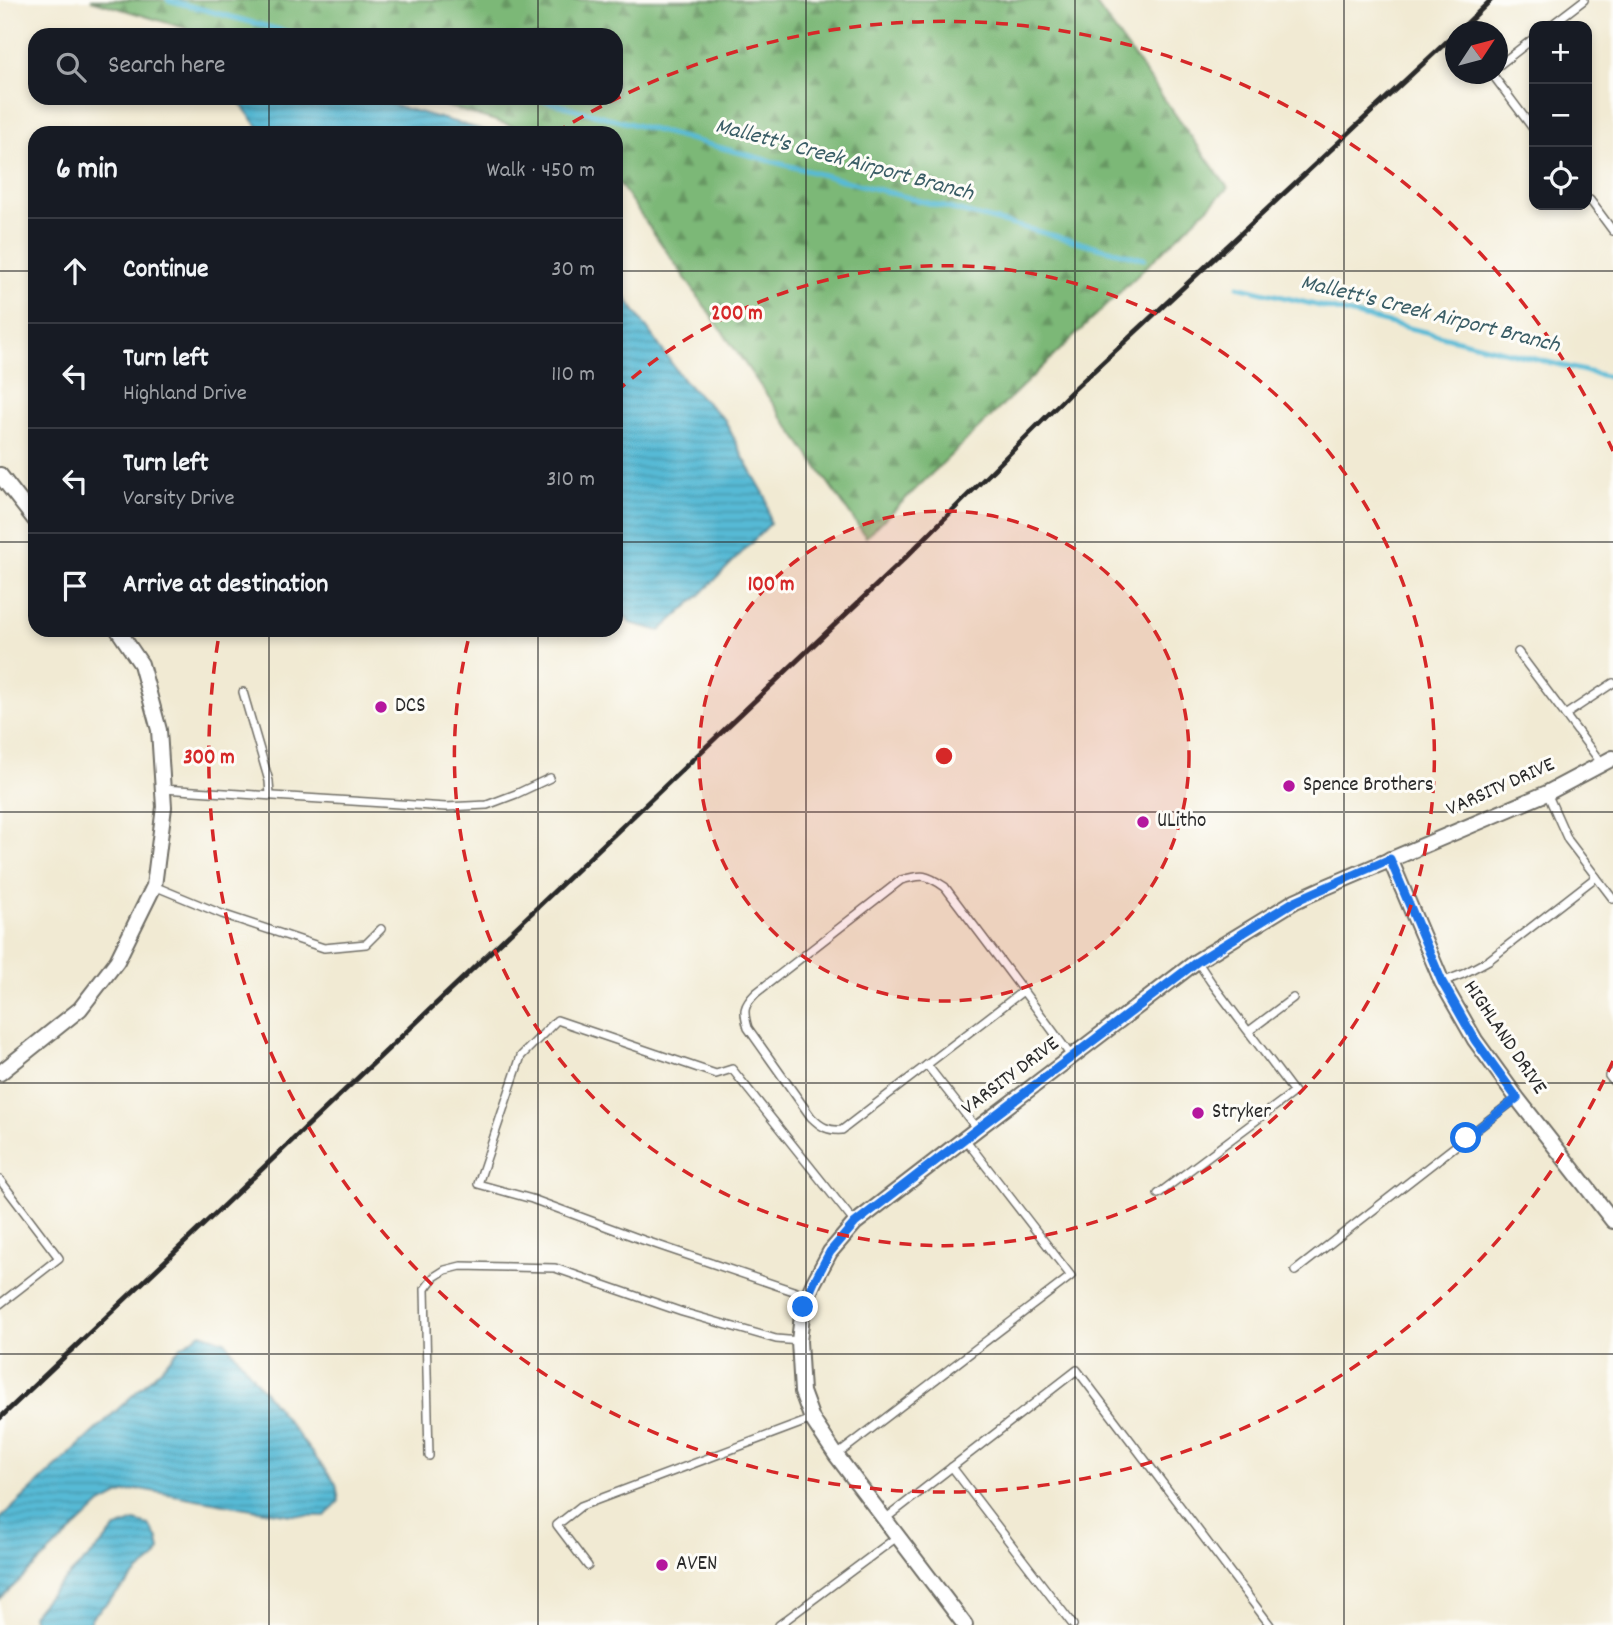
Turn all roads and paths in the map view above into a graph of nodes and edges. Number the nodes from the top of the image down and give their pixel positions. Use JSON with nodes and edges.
{"nodes":[{"id":1,"x":1584,"y":0,"type":"edge"},
{"id":2,"x":1557,"y":21,"type":"edge"},
{"id":3,"x":1529,"y":42,"type":"edge"},
{"id":4,"x":1508,"y":58,"type":"edge"},
{"id":5,"x":1500,"y":84,"type":"edge"},
{"id":6,"x":1529,"y":123,"type":"edge"},
{"id":7,"x":1592,"y":203,"type":"edge"},
{"id":8,"x":1613,"y":231,"type":"edge"},
{"id":9,"x":0,"y":475,"type":"edge"},
{"id":10,"x":28,"y":511,"type":"edge"},
{"id":11,"x":123,"y":637,"type":"edge"},
{"id":12,"x":1518,"y":652,"type":"dead end"},
{"id":13,"x":1613,"y":683,"type":"edge"},
{"id":14,"x":243,"y":692,"type":"dead end"},
{"id":15,"x":1565,"y":715,"type":"junction"},
{"id":16,"x":1608,"y":761,"type":"edge"},
{"id":17,"x":550,"y":778,"type":"dead end"},
{"id":18,"x":163,"y":789,"type":"junction"},
{"id":19,"x":1547,"y":793,"type":"junction"},
{"id":20,"x":270,"y":796,"type":"junction"},
{"id":21,"x":1390,"y":859,"type":"junction"},
{"id":22,"x":1597,"y":877,"type":"junction"},
{"id":23,"x":154,"y":886,"type":"junction"},
{"id":24,"x":1613,"y":899,"type":"edge"},
{"id":25,"x":381,"y":929,"type":"dead end"},
{"id":26,"x":1198,"y":961,"type":"junction"},
{"id":27,"x":1442,"y":982,"type":"junction"},
{"id":28,"x":1023,"y":991,"type":"junction"},
{"id":29,"x":1293,"y":998,"type":"dead end"},
{"id":30,"x":1249,"y":1031,"type":"junction"},
{"id":31,"x":1072,"y":1057,"type":"junction"},
{"id":32,"x":927,"y":1065,"type":"junction"},
{"id":33,"x":0,"y":1073,"type":"edge"},
{"id":34,"x":1613,"y":1073,"type":"edge"},
{"id":35,"x":1613,"y":1081,"type":"edge"},
{"id":36,"x":1517,"y":1098,"type":"junction"},
{"id":37,"x":977,"y":1129,"type":"junction"},
{"id":38,"x":965,"y":1139,"type":"junction"},
{"id":39,"x":0,"y":1180,"type":"edge"},
{"id":40,"x":1158,"y":1194,"type":"dead end"},
{"id":41,"x":1613,"y":1221,"type":"edge"},
{"id":42,"x":855,"y":1223,"type":"junction"},
{"id":43,"x":1295,"y":1271,"type":"dead end"},
{"id":44,"x":808,"y":1296,"type":"junction"},
{"id":45,"x":0,"y":1304,"type":"edge"},
{"id":46,"x":799,"y":1341,"type":"junction"},
{"id":47,"x":812,"y":1419,"type":"junction"},
{"id":48,"x":836,"y":1455,"type":"junction"},
{"id":49,"x":429,"y":1456,"type":"dead end"},
{"id":50,"x":952,"y":1467,"type":"junction"},
{"id":51,"x":884,"y":1520,"type":"junction"},
{"id":52,"x":897,"y":1537,"type":"junction"},
{"id":53,"x":589,"y":1566,"type":"dead end"},
{"id":54,"x":779,"y":1625,"type":"edge"},
{"id":55,"x":965,"y":1625,"type":"edge"},
{"id":56,"x":1073,"y":1625,"type":"edge"},
{"id":57,"x":1270,"y":1625,"type":"edge"}],
"edges":[{"from":1,"to":2,"type":"lane"},
{"from":3,"to":4,"type":"lane"},
{"from":5,"to":6,"type":"lane"},
{"from":7,"to":8,"type":"lane"},
{"from":9,"to":10,"type":"street"},
{"from":11,"to":18,"type":"street"},
{"from":12,"to":15,"type":"lane"},
{"from":13,"to":15,"type":"lane"},
{"from":14,"to":20,"type":"lane"},
{"from":15,"to":16,"type":"lane"},
{"from":16,"to":19,"type":"street","name":"VARSITY DRIVE"},
{"from":17,"to":20,"type":"lane"},
{"from":18,"to":20,"type":"lane"},
{"from":18,"to":23,"type":"street"},
{"from":19,"to":21,"type":"street","name":"VARSITY DRIVE"},
{"from":19,"to":22,"type":"lane"},
{"from":21,"to":26,"type":"street","name":"VARSITY DRIVE"},
{"from":21,"to":27,"type":"street","name":"HIGHLAND DRIVE"},
{"from":22,"to":24,"type":"lane"},
{"from":22,"to":27,"type":"lane"},
{"from":23,"to":25,"type":"lane"},
{"from":23,"to":33,"type":"street"},
{"from":26,"to":30,"type":"lane"},
{"from":26,"to":31,"type":"street","name":"VARSITY DRIVE"},
{"from":27,"to":36,"type":"street","name":"HIGHLAND DRIVE"},
{"from":28,"to":31,"type":"lane"},
{"from":28,"to":32,"type":"lane"},
{"from":28,"to":32,"type":"lane"},
{"from":29,"to":30,"type":"lane"},
{"from":30,"to":40,"type":"lane"},
{"from":31,"to":37,"type":"street","name":"VARSITY DRIVE"},
{"from":32,"to":37,"type":"lane"},
{"from":34,"to":35,"type":"lane"},
{"from":36,"to":41,"type":"street","name":"HIGHLAND DRIVE"},
{"from":36,"to":43,"type":"lane"},
{"from":37,"to":38,"type":"street","name":"VARSITY DRIVE"},
{"from":38,"to":42,"type":"street","name":"VARSITY DRIVE"},
{"from":38,"to":48,"type":"lane"},
{"from":39,"to":45,"type":"lane"},
{"from":42,"to":44,"type":"street","name":"VARSITY DRIVE"},
{"from":42,"to":44,"type":"lane"},
{"from":44,"to":46,"type":"street","name":"VARSITY DRIVE"},
{"from":46,"to":47,"type":"street","name":"VARSITY DRIVE"},
{"from":46,"to":49,"type":"lane"},
{"from":47,"to":48,"type":"street","name":"VARSITY DRIVE"},
{"from":47,"to":53,"type":"lane"},
{"from":48,"to":51,"type":"street","name":"VARSITY DRIVE"},
{"from":50,"to":51,"type":"lane"},
{"from":50,"to":56,"type":"lane"},
{"from":50,"to":57,"type":"lane"},
{"from":51,"to":52,"type":"street","name":"VARSITY DRIVE"},
{"from":52,"to":54,"type":"lane"},
{"from":52,"to":55,"type":"street","name":"VARSITY DRIVE"}]}
